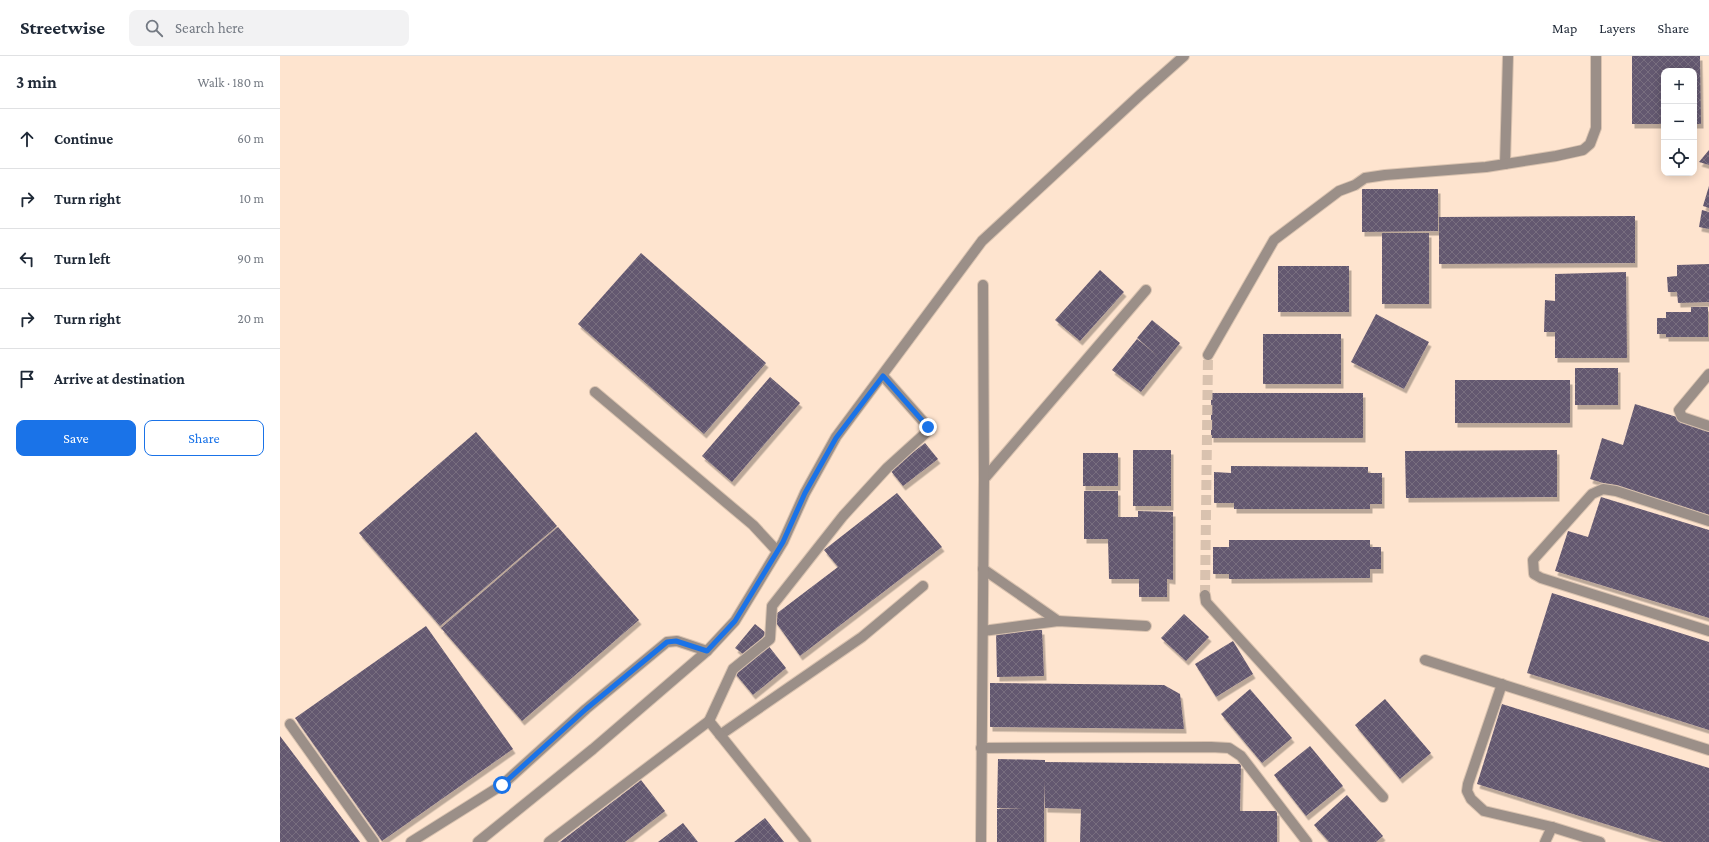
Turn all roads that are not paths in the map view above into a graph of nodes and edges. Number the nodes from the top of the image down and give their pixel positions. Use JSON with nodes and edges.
{"nodes":[{"id":1,"x":1184,"y":56,"type":"edge"},
{"id":2,"x":1508,"y":56,"type":"edge"},
{"id":3,"x":1596,"y":56,"type":"edge"},
{"id":4,"x":1505,"y":164,"type":"junction"},
{"id":5,"x":983,"y":285,"type":"dead end"},
{"id":6,"x":1146,"y":290,"type":"dead end"},
{"id":7,"x":1208,"y":355,"type":"tunnel mouth"},
{"id":8,"x":1709,"y":374,"type":"edge"},
{"id":9,"x":883,"y":376,"type":"junction"},
{"id":10,"x":595,"y":392,"type":"dead end"},
{"id":11,"x":1709,"y":426,"type":"edge"},
{"id":12,"x":984,"y":479,"type":"junction"},
{"id":13,"x":1709,"y":521,"type":"edge"},
{"id":14,"x":777,"y":550,"type":"junction"},
{"id":15,"x":983,"y":569,"type":"junction"},
{"id":16,"x":923,"y":586,"type":"dead end"},
{"id":17,"x":1205,"y":595,"type":"tunnel mouth"},
{"id":18,"x":1058,"y":621,"type":"junction"},
{"id":19,"x":1146,"y":626,"type":"dead end"},
{"id":20,"x":983,"y":631,"type":"junction"},
{"id":21,"x":1709,"y":631,"type":"edge"},
{"id":22,"x":707,"y":651,"type":"junction"},
{"id":23,"x":1425,"y":660,"type":"dead end"},
{"id":24,"x":1502,"y":684,"type":"junction"},
{"id":25,"x":709,"y":721,"type":"junction"},
{"id":26,"x":290,"y":724,"type":"dead end"},
{"id":27,"x":720,"y":735,"type":"junction"},
{"id":28,"x":982,"y":748,"type":"junction"},
{"id":29,"x":1709,"y":750,"type":"edge"},
{"id":30,"x":1383,"y":797,"type":"dead end"},
{"id":31,"x":1552,"y":827,"type":"junction"},
{"id":32,"x":374,"y":842,"type":"edge"},
{"id":33,"x":411,"y":842,"type":"edge"},
{"id":34,"x":478,"y":842,"type":"edge"},
{"id":35,"x":549,"y":842,"type":"edge"},
{"id":36,"x":806,"y":842,"type":"edge"},
{"id":37,"x":981,"y":842,"type":"edge"},
{"id":38,"x":1307,"y":842,"type":"edge"},
{"id":39,"x":1545,"y":842,"type":"edge"},
{"id":40,"x":1600,"y":842,"type":"edge"}],
"edges":[{"from":1,"to":9,"type":"street"},
{"from":2,"to":4,"type":"street"},
{"from":3,"to":4,"type":"street"},
{"from":4,"to":7,"type":"street"},
{"from":5,"to":12,"type":"street"},
{"from":6,"to":12,"type":"street"},
{"from":8,"to":11,"type":"street"},
{"from":9,"to":14,"type":"street"},
{"from":9,"to":25,"type":"street"},
{"from":10,"to":14,"type":"street"},
{"from":12,"to":15,"type":"street"},
{"from":13,"to":21,"type":"street"},
{"from":14,"to":22,"type":"street"},
{"from":15,"to":18,"type":"street"},
{"from":15,"to":20,"type":"street"},
{"from":16,"to":27,"type":"street"},
{"from":17,"to":30,"type":"street"},
{"from":18,"to":19,"type":"street"},
{"from":18,"to":20,"type":"street"},
{"from":20,"to":28,"type":"street"},
{"from":22,"to":33,"type":"street"},
{"from":22,"to":34,"type":"street"},
{"from":23,"to":24,"type":"street"},
{"from":24,"to":29,"type":"street"},
{"from":24,"to":31,"type":"street"},
{"from":25,"to":27,"type":"street"},
{"from":25,"to":35,"type":"street"},
{"from":26,"to":32,"type":"street"},
{"from":27,"to":36,"type":"street"},
{"from":28,"to":37,"type":"street"},
{"from":28,"to":38,"type":"street"},
{"from":31,"to":39,"type":"street"},
{"from":31,"to":40,"type":"street"}]}
